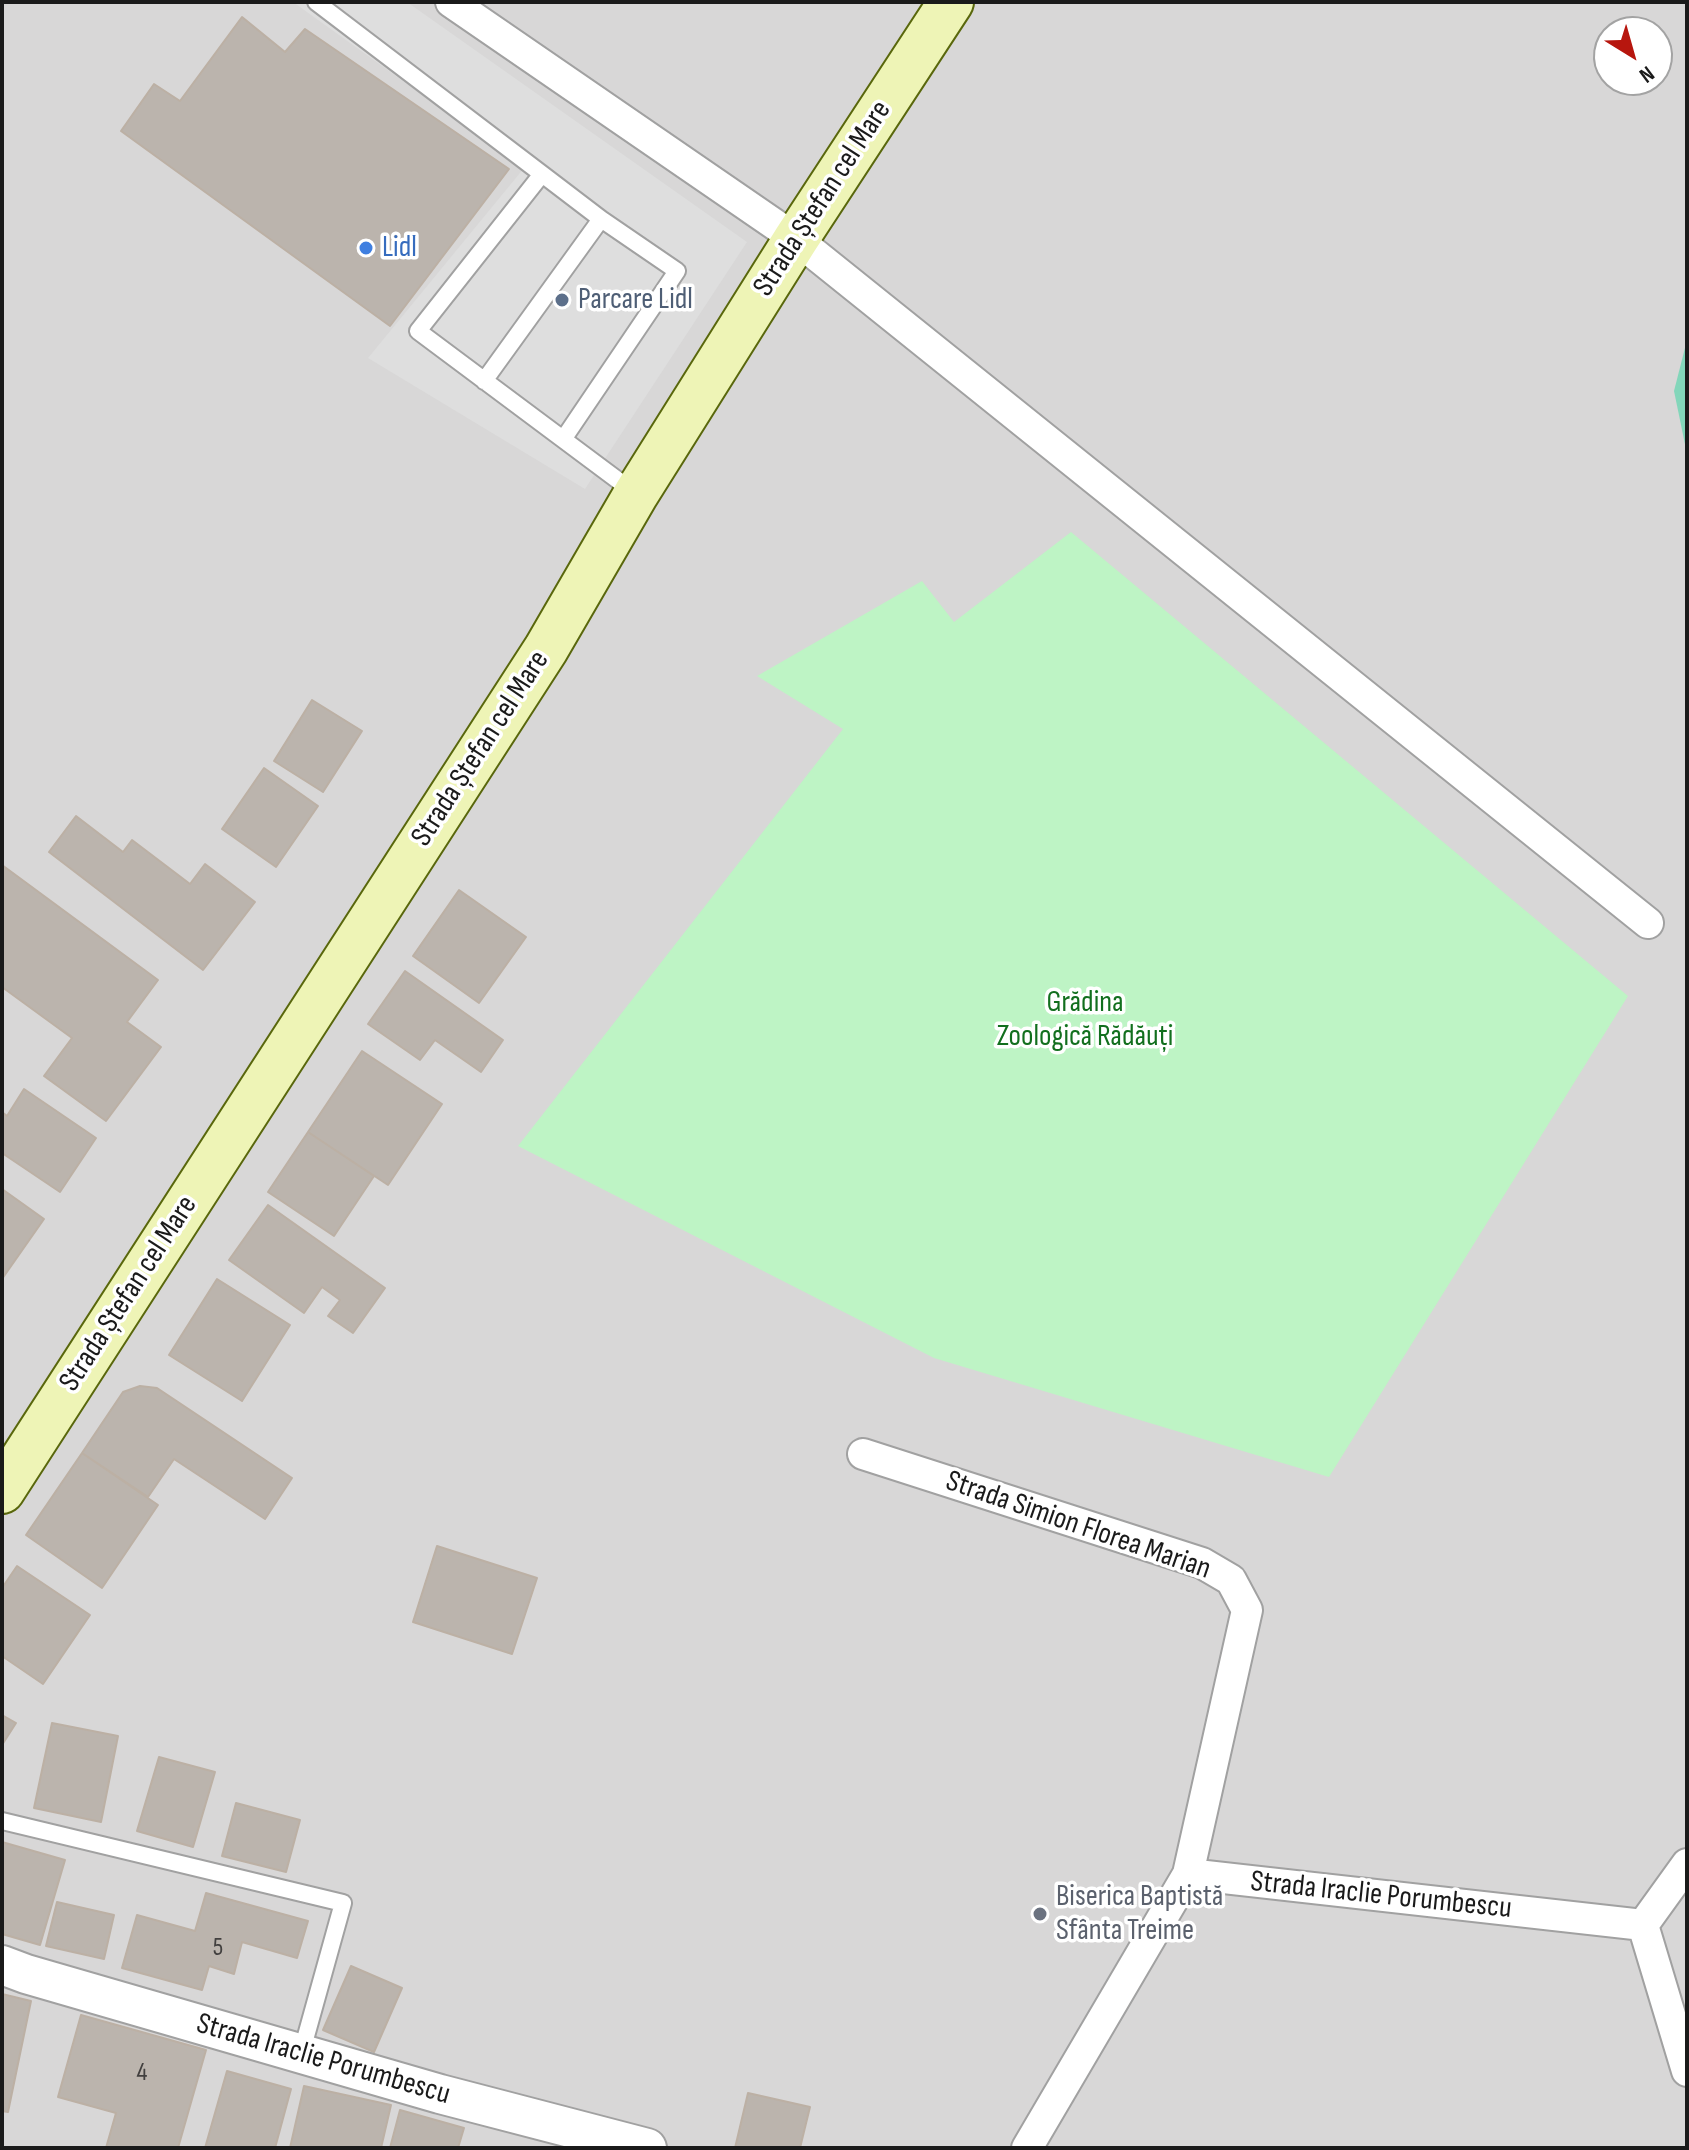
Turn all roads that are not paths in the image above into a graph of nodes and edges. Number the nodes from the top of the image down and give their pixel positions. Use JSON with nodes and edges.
{"nodes":[{"id":1,"x":316,"y":2,"type":"edge"},
{"id":2,"x":451,"y":2,"type":"edge"},
{"id":3,"x":951,"y":2,"type":"edge"},
{"id":4,"x":542,"y":174,"type":"junction"},
{"id":5,"x":601,"y":219,"type":"junction"},
{"id":6,"x":796,"y":239,"type":"junction"},
{"id":7,"x":484,"y":381,"type":"junction"},
{"id":8,"x":564,"y":438,"type":"junction"},
{"id":9,"x":636,"y":494,"type":"junction"},
{"id":10,"x":1648,"y":923,"type":"dead end"},
{"id":11,"x":863,"y":1454,"type":"dead end"},
{"id":12,"x":6,"y":1477,"type":"edge"},
{"id":13,"x":2,"y":1821,"type":"edge"},
{"id":14,"x":1687,"y":1864,"type":"edge"},
{"id":15,"x":1188,"y":1874,"type":"junction"},
{"id":16,"x":1643,"y":1925,"type":"junction"},
{"id":17,"x":2,"y":1965,"type":"edge"},
{"id":18,"x":301,"y":2054,"type":"junction"},
{"id":19,"x":1687,"y":2071,"type":"edge"},
{"id":20,"x":647,"y":2148,"type":"edge"},
{"id":21,"x":1027,"y":2148,"type":"edge"}],
"edges":[{"from":1,"to":4,"type":"lane"},
{"from":2,"to":6,"type":"street"},
{"from":3,"to":6,"type":"main road","name":"Strada Ștefan cel Mare"},
{"from":4,"to":5,"type":"lane"},
{"from":4,"to":7,"type":"lane"},
{"from":5,"to":7,"type":"lane"},
{"from":5,"to":8,"type":"lane"},
{"from":6,"to":9,"type":"main road","name":"Strada Ștefan cel Mare"},
{"from":6,"to":10,"type":"street"},
{"from":7,"to":8,"type":"lane"},
{"from":8,"to":9,"type":"lane"},
{"from":9,"to":12,"type":"main road","name":"Strada Ștefan cel Mare"},
{"from":11,"to":15,"type":"street","name":"Strada Simion Florea Marian"},
{"from":13,"to":18,"type":"lane"},
{"from":14,"to":16,"type":"street"},
{"from":15,"to":16,"type":"street","name":"Strada Iraclie Porumbescu"},
{"from":15,"to":21,"type":"street"},
{"from":16,"to":19,"type":"street"},
{"from":17,"to":18,"type":"street","name":"Strada Iraclie Porumbescu"},
{"from":18,"to":20,"type":"street","name":"Strada Iraclie Porumbescu"}]}
